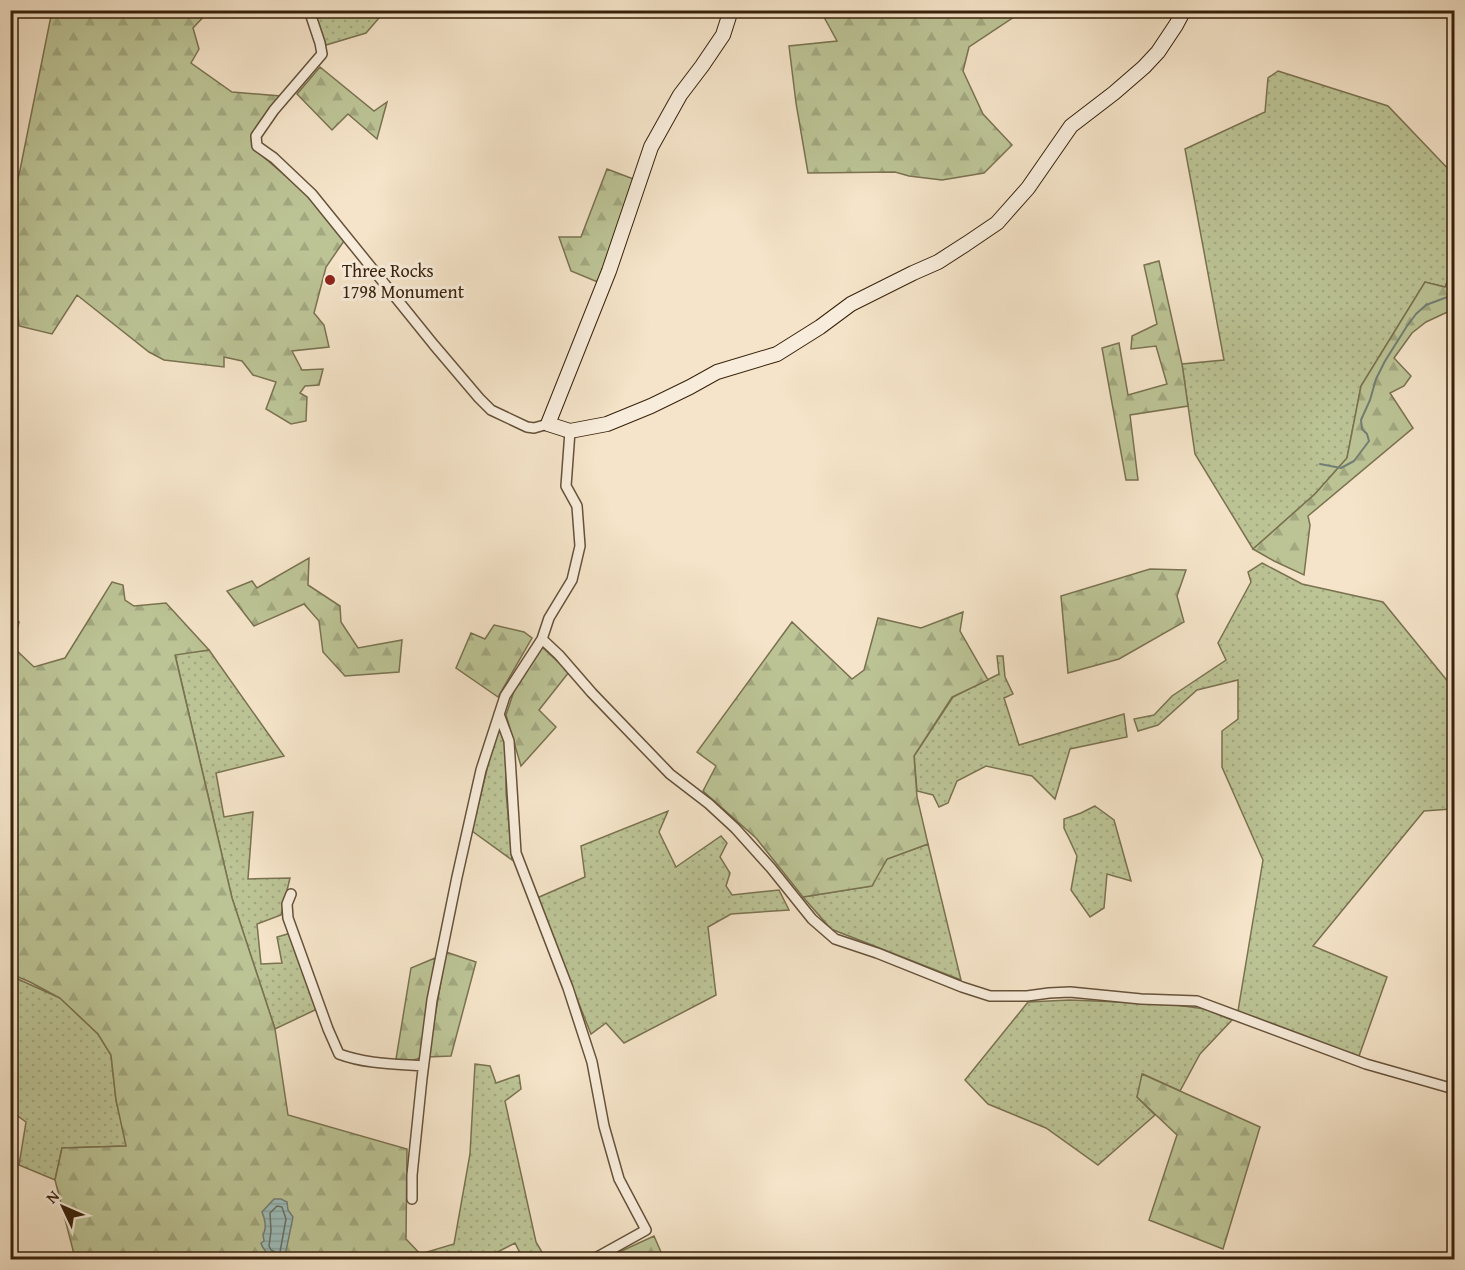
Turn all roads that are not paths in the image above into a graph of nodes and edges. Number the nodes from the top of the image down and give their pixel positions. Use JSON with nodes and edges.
{"nodes":[{"id":1,"x":309,"y":10,"type":"edge"},
{"id":2,"x":731,"y":10,"type":"edge"},
{"id":3,"x":1184,"y":10,"type":"edge"},
{"id":4,"x":548,"y":424,"type":"junction"},
{"id":5,"x":570,"y":431,"type":"junction"},
{"id":6,"x":542,"y":639,"type":"junction"},
{"id":7,"x":499,"y":714,"type":"junction"},
{"id":8,"x":291,"y":894,"type":"dead end"},
{"id":9,"x":423,"y":1066,"type":"junction"},
{"id":10,"x":1455,"y":1089,"type":"edge"},
{"id":11,"x":412,"y":1199,"type":"dead end"},
{"id":12,"x":592,"y":1260,"type":"edge"}],
"edges":[{"from":1,"to":4,"type":"street"},
{"from":2,"to":4,"type":"street"},
{"from":3,"to":5,"type":"street"},
{"from":4,"to":5,"type":"street"},
{"from":5,"to":6,"type":"street"},
{"from":6,"to":7,"type":"street"},
{"from":6,"to":10,"type":"street"},
{"from":7,"to":9,"type":"street"},
{"from":7,"to":12,"type":"street"},
{"from":8,"to":9,"type":"street"},
{"from":9,"to":11,"type":"street"}]}
